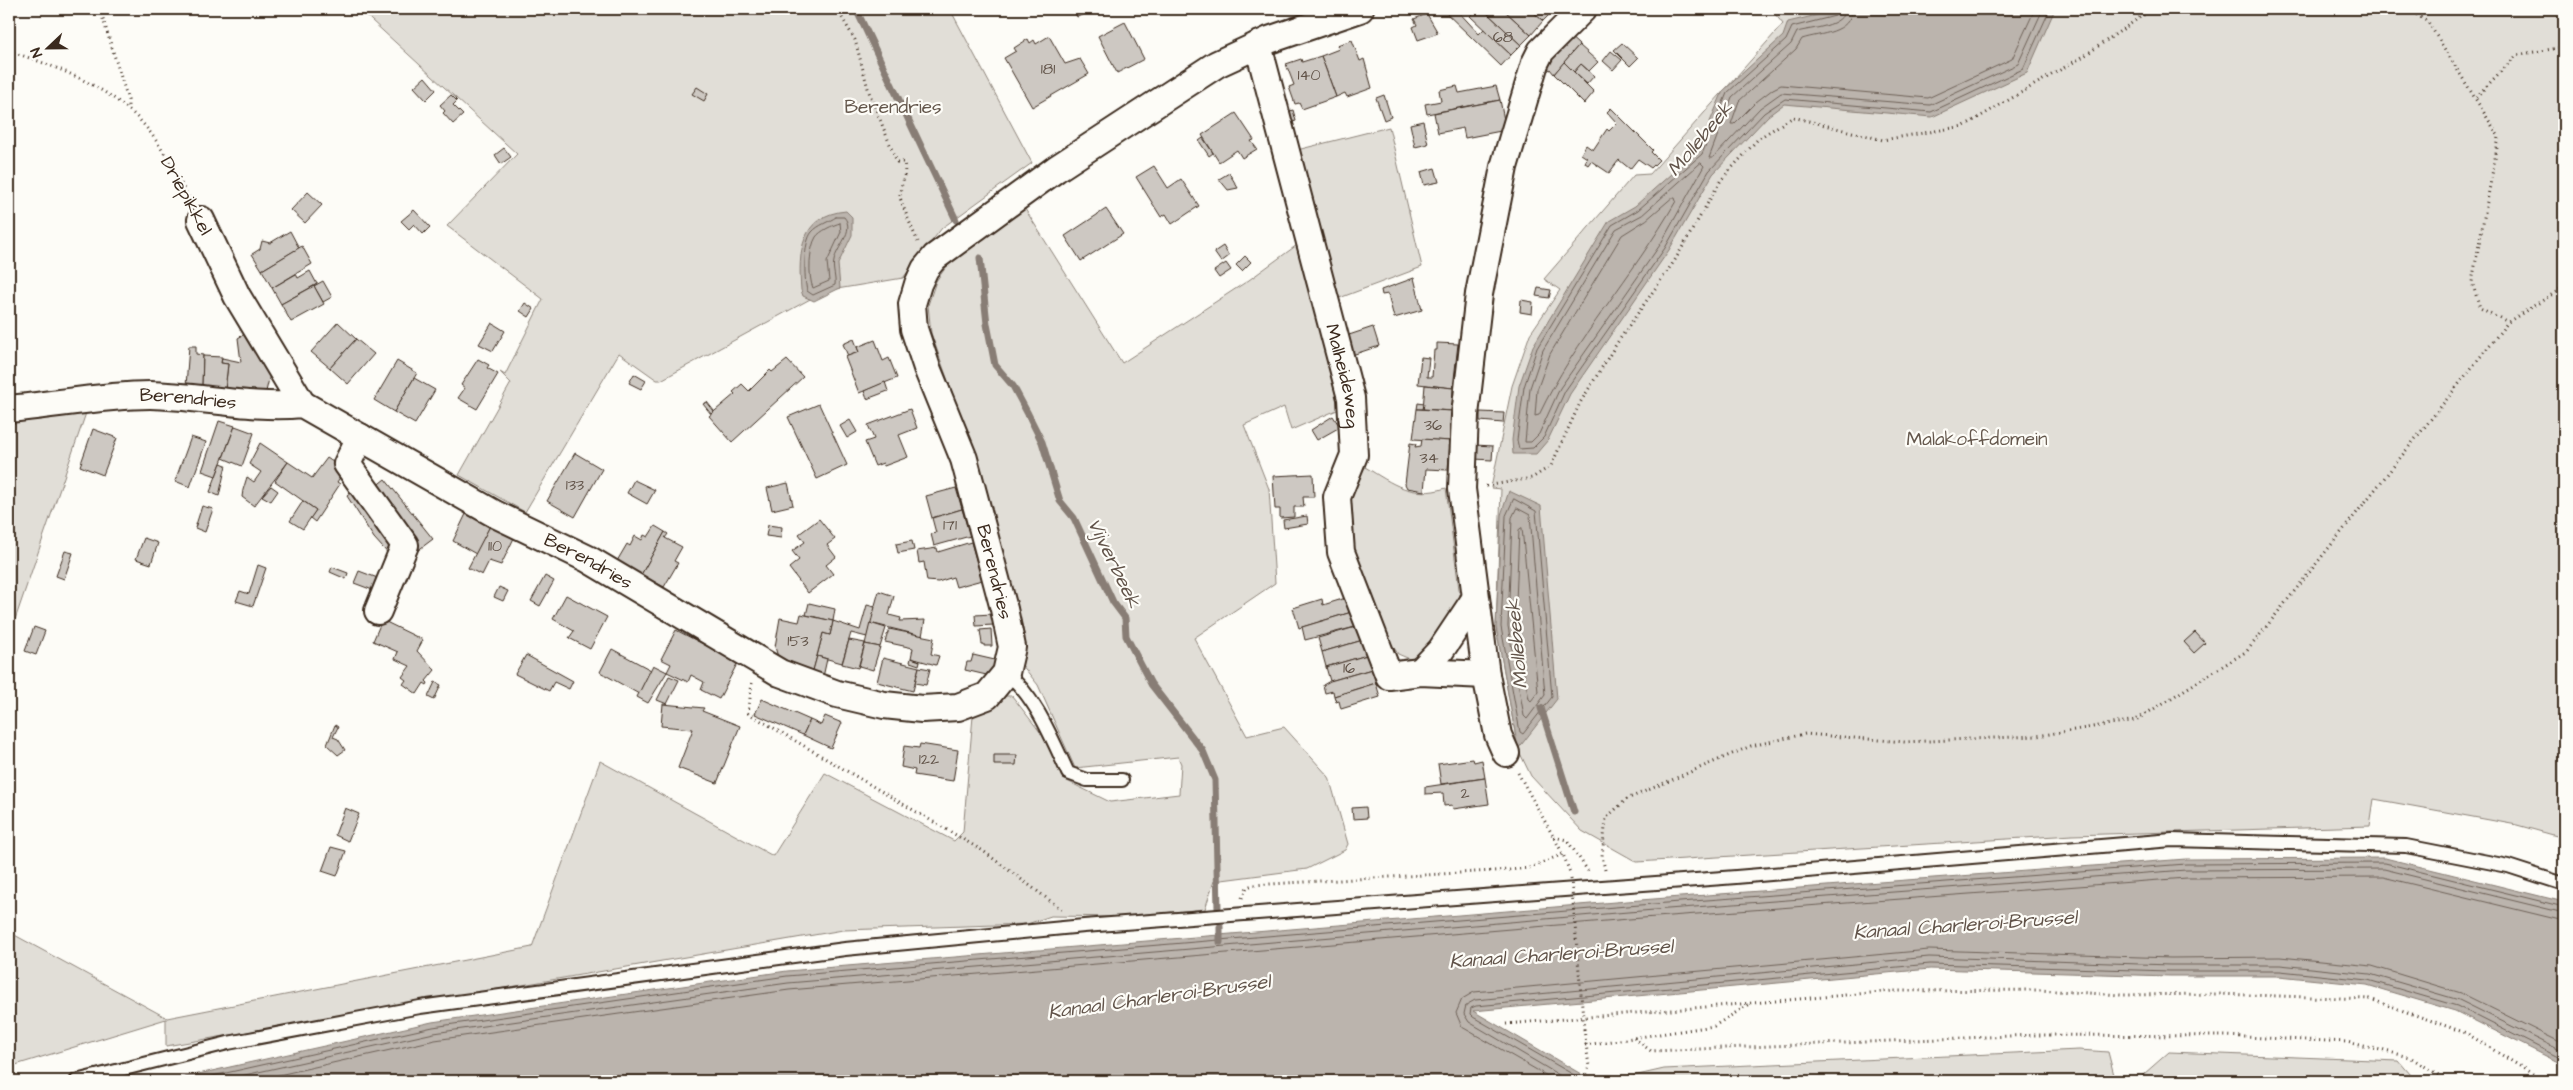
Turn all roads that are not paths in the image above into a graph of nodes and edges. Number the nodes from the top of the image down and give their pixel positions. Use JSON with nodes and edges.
{"nodes":[{"id":1,"x":1360,"y":9,"type":"edge"},
{"id":2,"x":1583,"y":9,"type":"edge"},
{"id":3,"x":1258,"y":45,"type":"junction"},
{"id":4,"x":201,"y":220,"type":"road end"},
{"id":5,"x":302,"y":404,"type":"junction"},
{"id":6,"x":9,"y":409,"type":"edge"},
{"id":7,"x":360,"y":437,"type":"junction"},
{"id":8,"x":1475,"y":599,"type":"junction"},
{"id":9,"x":378,"y":611,"type":"dead end"},
{"id":10,"x":1420,"y":672,"type":"junction"},
{"id":11,"x":1006,"y":674,"type":"junction"},
{"id":12,"x":1486,"y":675,"type":"junction"},
{"id":13,"x":1506,"y":753,"type":"road end"},
{"id":14,"x":1122,"y":780,"type":"dead end"},
{"id":15,"x":2564,"y":884,"type":"edge"},
{"id":16,"x":76,"y":1081,"type":"edge"}],
"edges":[{"from":1,"to":3,"type":"street","name":"Berendries"},
{"from":2,"to":8,"type":"street"},
{"from":3,"to":10,"type":"street","name":"Malheideweg"},
{"from":3,"to":11,"type":"street","name":"Berendries"},
{"from":4,"to":5,"type":"street","name":"Driepikkel"},
{"from":5,"to":6,"type":"street","name":"Berendries"},
{"from":5,"to":7,"type":"street","name":"Berendries"},
{"from":7,"to":9,"type":"street"},
{"from":7,"to":11,"type":"street","name":"Berendries"},
{"from":8,"to":10,"type":"street"},
{"from":8,"to":12,"type":"street"},
{"from":10,"to":12,"type":"street","name":"Malheideweg"},
{"from":11,"to":14,"type":"lane"},
{"from":12,"to":13,"type":"street"},
{"from":15,"to":16,"type":"lane"}]}
